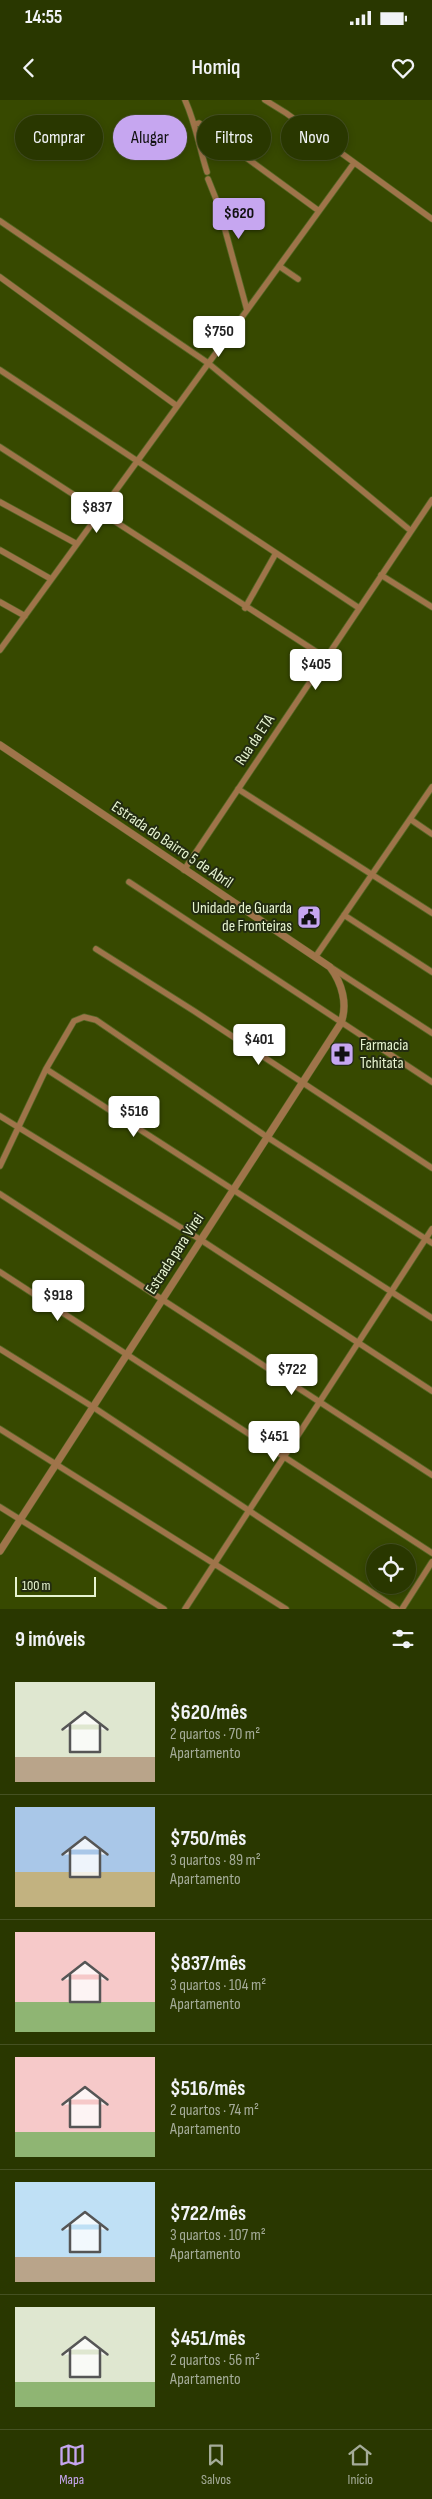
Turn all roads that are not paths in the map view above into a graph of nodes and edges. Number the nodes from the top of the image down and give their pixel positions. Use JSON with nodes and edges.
{"nodes":[{"id":1,"x":185,"y":100,"type":"edge"},
{"id":2,"x":265,"y":100,"type":"edge"},
{"id":3,"x":196,"y":124,"type":"junction"},
{"id":4,"x":354,"y":163,"type":"junction"},
{"id":5,"x":207,"y":172,"type":"dead end"},
{"id":6,"x":208,"y":179,"type":"dead end"},
{"id":7,"x":319,"y":211,"type":"junction"},
{"id":8,"x":432,"y":219,"type":"edge"},
{"id":9,"x":0,"y":221,"type":"edge"},
{"id":10,"x":278,"y":266,"type":"junction"},
{"id":11,"x":0,"y":277,"type":"edge"},
{"id":12,"x":298,"y":279,"type":"dead end"},
{"id":13,"x":247,"y":310,"type":"junction"},
{"id":14,"x":208,"y":363,"type":"junction"},
{"id":15,"x":0,"y":370,"type":"edge"},
{"id":16,"x":177,"y":406,"type":"junction"},
{"id":17,"x":0,"y":447,"type":"edge"},
{"id":18,"x":137,"y":461,"type":"junction"},
{"id":19,"x":432,"y":500,"type":"edge"},
{"id":20,"x":0,"y":502,"type":"edge"},
{"id":21,"x":100,"y":512,"type":"junction"},
{"id":22,"x":411,"y":531,"type":"junction"},
{"id":23,"x":77,"y":544,"type":"junction"},
{"id":24,"x":0,"y":550,"type":"edge"},
{"id":25,"x":276,"y":553,"type":"junction"},
{"id":26,"x":381,"y":575,"type":"junction"},
{"id":27,"x":51,"y":579,"type":"junction"},
{"id":28,"x":0,"y":602,"type":"edge"},
{"id":29,"x":432,"y":607,"type":"edge"},
{"id":30,"x":245,"y":608,"type":"junction"},
{"id":31,"x":359,"y":608,"type":"junction"},
{"id":32,"x":25,"y":616,"type":"junction"},
{"id":33,"x":0,"y":650,"type":"edge"},
{"id":34,"x":326,"y":658,"type":"junction"},
{"id":35,"x":0,"y":745,"type":"edge"},
{"id":36,"x":432,"y":787,"type":"edge"},
{"id":37,"x":238,"y":789,"type":"junction"},
{"id":38,"x":410,"y":819,"type":"junction"},
{"id":39,"x":432,"y":834,"type":"edge"},
{"id":40,"x":184,"y":870,"type":"junction"},
{"id":41,"x":372,"y":874,"type":"junction"},
{"id":42,"x":129,"y":882,"type":"dead end"},
{"id":43,"x":432,"y":913,"type":"edge"},
{"id":44,"x":344,"y":915,"type":"junction"},
{"id":45,"x":96,"y":949,"type":"dead end"},
{"id":46,"x":316,"y":956,"type":"junction"},
{"id":47,"x":330,"y":967,"type":"junction"},
{"id":48,"x":432,"y":972,"type":"edge"},
{"id":49,"x":341,"y":1023,"type":"junction"},
{"id":50,"x":432,"y":1033,"type":"edge"},
{"id":51,"x":46,"y":1069,"type":"junction"},
{"id":52,"x":302,"y":1082,"type":"junction"},
{"id":53,"x":432,"y":1082,"type":"edge"},
{"id":54,"x":0,"y":1116,"type":"edge"},
{"id":55,"x":18,"y":1127,"type":"junction"},
{"id":56,"x":267,"y":1136,"type":"junction"},
{"id":57,"x":0,"y":1166,"type":"edge"},
{"id":58,"x":432,"y":1168,"type":"edge"},
{"id":59,"x":234,"y":1189,"type":"junction"},
{"id":60,"x":0,"y":1194,"type":"edge"},
{"id":61,"x":432,"y":1229,"type":"edge"},
{"id":62,"x":425,"y":1239,"type":"junction"},
{"id":63,"x":201,"y":1240,"type":"junction"},
{"id":64,"x":432,"y":1243,"type":"edge"},
{"id":65,"x":0,"y":1272,"type":"edge"},
{"id":66,"x":391,"y":1292,"type":"junction"},
{"id":67,"x":163,"y":1299,"type":"junction"},
{"id":68,"x":432,"y":1318,"type":"edge"},
{"id":69,"x":358,"y":1342,"type":"junction"},
{"id":70,"x":0,"y":1349,"type":"edge"},
{"id":71,"x":127,"y":1354,"type":"junction"},
{"id":72,"x":432,"y":1391,"type":"edge"},
{"id":73,"x":320,"y":1402,"type":"junction"},
{"id":74,"x":93,"y":1407,"type":"junction"},
{"id":75,"x":0,"y":1429,"type":"edge"},
{"id":76,"x":284,"y":1457,"type":"junction"},
{"id":77,"x":56,"y":1464,"type":"junction"},
{"id":78,"x":432,"y":1475,"type":"edge"},
{"id":79,"x":0,"y":1507,"type":"edge"},
{"id":80,"x":249,"y":1510,"type":"junction"},
{"id":81,"x":21,"y":1518,"type":"junction"},
{"id":82,"x":0,"y":1551,"type":"edge"},
{"id":83,"x":432,"y":1553,"type":"edge"},
{"id":84,"x":432,"y":1562,"type":"edge"},
{"id":85,"x":215,"y":1563,"type":"junction"},
{"id":86,"x":164,"y":1609,"type":"edge"},
{"id":87,"x":185,"y":1609,"type":"edge"},
{"id":88,"x":286,"y":1609,"type":"edge"},
{"id":89,"x":397,"y":1609,"type":"edge"},
{"id":90,"x":402,"y":1609,"type":"edge"}],
"edges":[{"from":1,"to":3,"type":"street"},
{"from":2,"to":4,"type":"street"},
{"from":3,"to":5,"type":"street"},
{"from":3,"to":7,"type":"street"},
{"from":4,"to":7,"type":"street"},
{"from":4,"to":8,"type":"street"},
{"from":6,"to":13,"type":"street"},
{"from":7,"to":10,"type":"street"},
{"from":9,"to":14,"type":"street"},
{"from":10,"to":12,"type":"street"},
{"from":10,"to":13,"type":"street"},
{"from":11,"to":16,"type":"street"},
{"from":13,"to":14,"type":"street"},
{"from":14,"to":16,"type":"street"},
{"from":14,"to":22,"type":"street"},
{"from":15,"to":18,"type":"street"},
{"from":16,"to":18,"type":"street"},
{"from":17,"to":21,"type":"street"},
{"from":18,"to":21,"type":"street"},
{"from":18,"to":25,"type":"street"},
{"from":19,"to":22,"type":"street","name":"Rua da ETA"},
{"from":20,"to":23,"type":"street"},
{"from":21,"to":23,"type":"street"},
{"from":21,"to":30,"type":"street"},
{"from":22,"to":26,"type":"street","name":"Rua da ETA"},
{"from":23,"to":27,"type":"street"},
{"from":24,"to":27,"type":"street"},
{"from":25,"to":30,"type":"street"},
{"from":25,"to":31,"type":"street"},
{"from":26,"to":29,"type":"street"},
{"from":26,"to":31,"type":"street","name":"Rua da ETA"},
{"from":27,"to":32,"type":"street"},
{"from":28,"to":32,"type":"street"},
{"from":30,"to":34,"type":"street"},
{"from":31,"to":34,"type":"street","name":"Rua da ETA"},
{"from":32,"to":33,"type":"street"},
{"from":34,"to":37,"type":"street","name":"Rua da ETA"},
{"from":35,"to":40,"type":"street","name":"Estrada do Bairro 5 de Abril"},
{"from":36,"to":38,"type":"street"},
{"from":37,"to":40,"type":"street","name":"Rua da ETA"},
{"from":37,"to":41,"type":"street"},
{"from":38,"to":39,"type":"street"},
{"from":38,"to":41,"type":"street"},
{"from":40,"to":46,"type":"street","name":"Estrada do Bairro 5 de Abril"},
{"from":41,"to":43,"type":"street"},
{"from":41,"to":44,"type":"street"},
{"from":42,"to":49,"type":"street"},
{"from":44,"to":46,"type":"street"},
{"from":44,"to":48,"type":"street"},
{"from":45,"to":52,"type":"street"},
{"from":46,"to":47,"type":"street","name":"Estrada do Bairro 5 de Abril"},
{"from":47,"to":49,"type":"street","name":"Estrada para Virei"},
{"from":47,"to":50,"type":"street"},
{"from":49,"to":52,"type":"street","name":"Estrada para Virei"},
{"from":49,"to":53,"type":"street"},
{"from":51,"to":55,"type":"street"},
{"from":51,"to":56,"type":"street"},
{"from":51,"to":59,"type":"street"},
{"from":52,"to":56,"type":"street","name":"Estrada para Virei"},
{"from":52,"to":58,"type":"street"},
{"from":54,"to":55,"type":"street"},
{"from":55,"to":57,"type":"street"},
{"from":55,"to":63,"type":"street"},
{"from":56,"to":59,"type":"street","name":"Estrada para Virei"},
{"from":56,"to":62,"type":"street"},
{"from":59,"to":63,"type":"street","name":"Estrada para Virei"},
{"from":59,"to":66,"type":"street"},
{"from":60,"to":67,"type":"street"},
{"from":61,"to":62,"type":"street"},
{"from":62,"to":64,"type":"street"},
{"from":62,"to":66,"type":"street"},
{"from":63,"to":67,"type":"street","name":"Estrada para Virei"},
{"from":63,"to":69,"type":"street"},
{"from":65,"to":71,"type":"street"},
{"from":66,"to":68,"type":"street"},
{"from":66,"to":69,"type":"street"},
{"from":67,"to":71,"type":"street","name":"Estrada para Virei"},
{"from":67,"to":73,"type":"street"},
{"from":69,"to":72,"type":"street"},
{"from":69,"to":73,"type":"street"},
{"from":70,"to":74,"type":"street"},
{"from":71,"to":74,"type":"street","name":"Estrada para Virei"},
{"from":71,"to":76,"type":"street"},
{"from":73,"to":76,"type":"street"},
{"from":73,"to":78,"type":"street"},
{"from":74,"to":77,"type":"street","name":"Estrada para Virei"},
{"from":74,"to":80,"type":"street"},
{"from":75,"to":77,"type":"street"},
{"from":76,"to":80,"type":"street"},
{"from":76,"to":83,"type":"street"},
{"from":77,"to":81,"type":"street","name":"Estrada para Virei"},
{"from":77,"to":85,"type":"street"},
{"from":79,"to":81,"type":"street"},
{"from":80,"to":85,"type":"street"},
{"from":80,"to":89,"type":"street"},
{"from":81,"to":82,"type":"street","name":"Estrada para Virei"},
{"from":81,"to":86,"type":"street"},
{"from":84,"to":90,"type":"street"},
{"from":85,"to":87,"type":"street"},
{"from":85,"to":88,"type":"street"}]}
